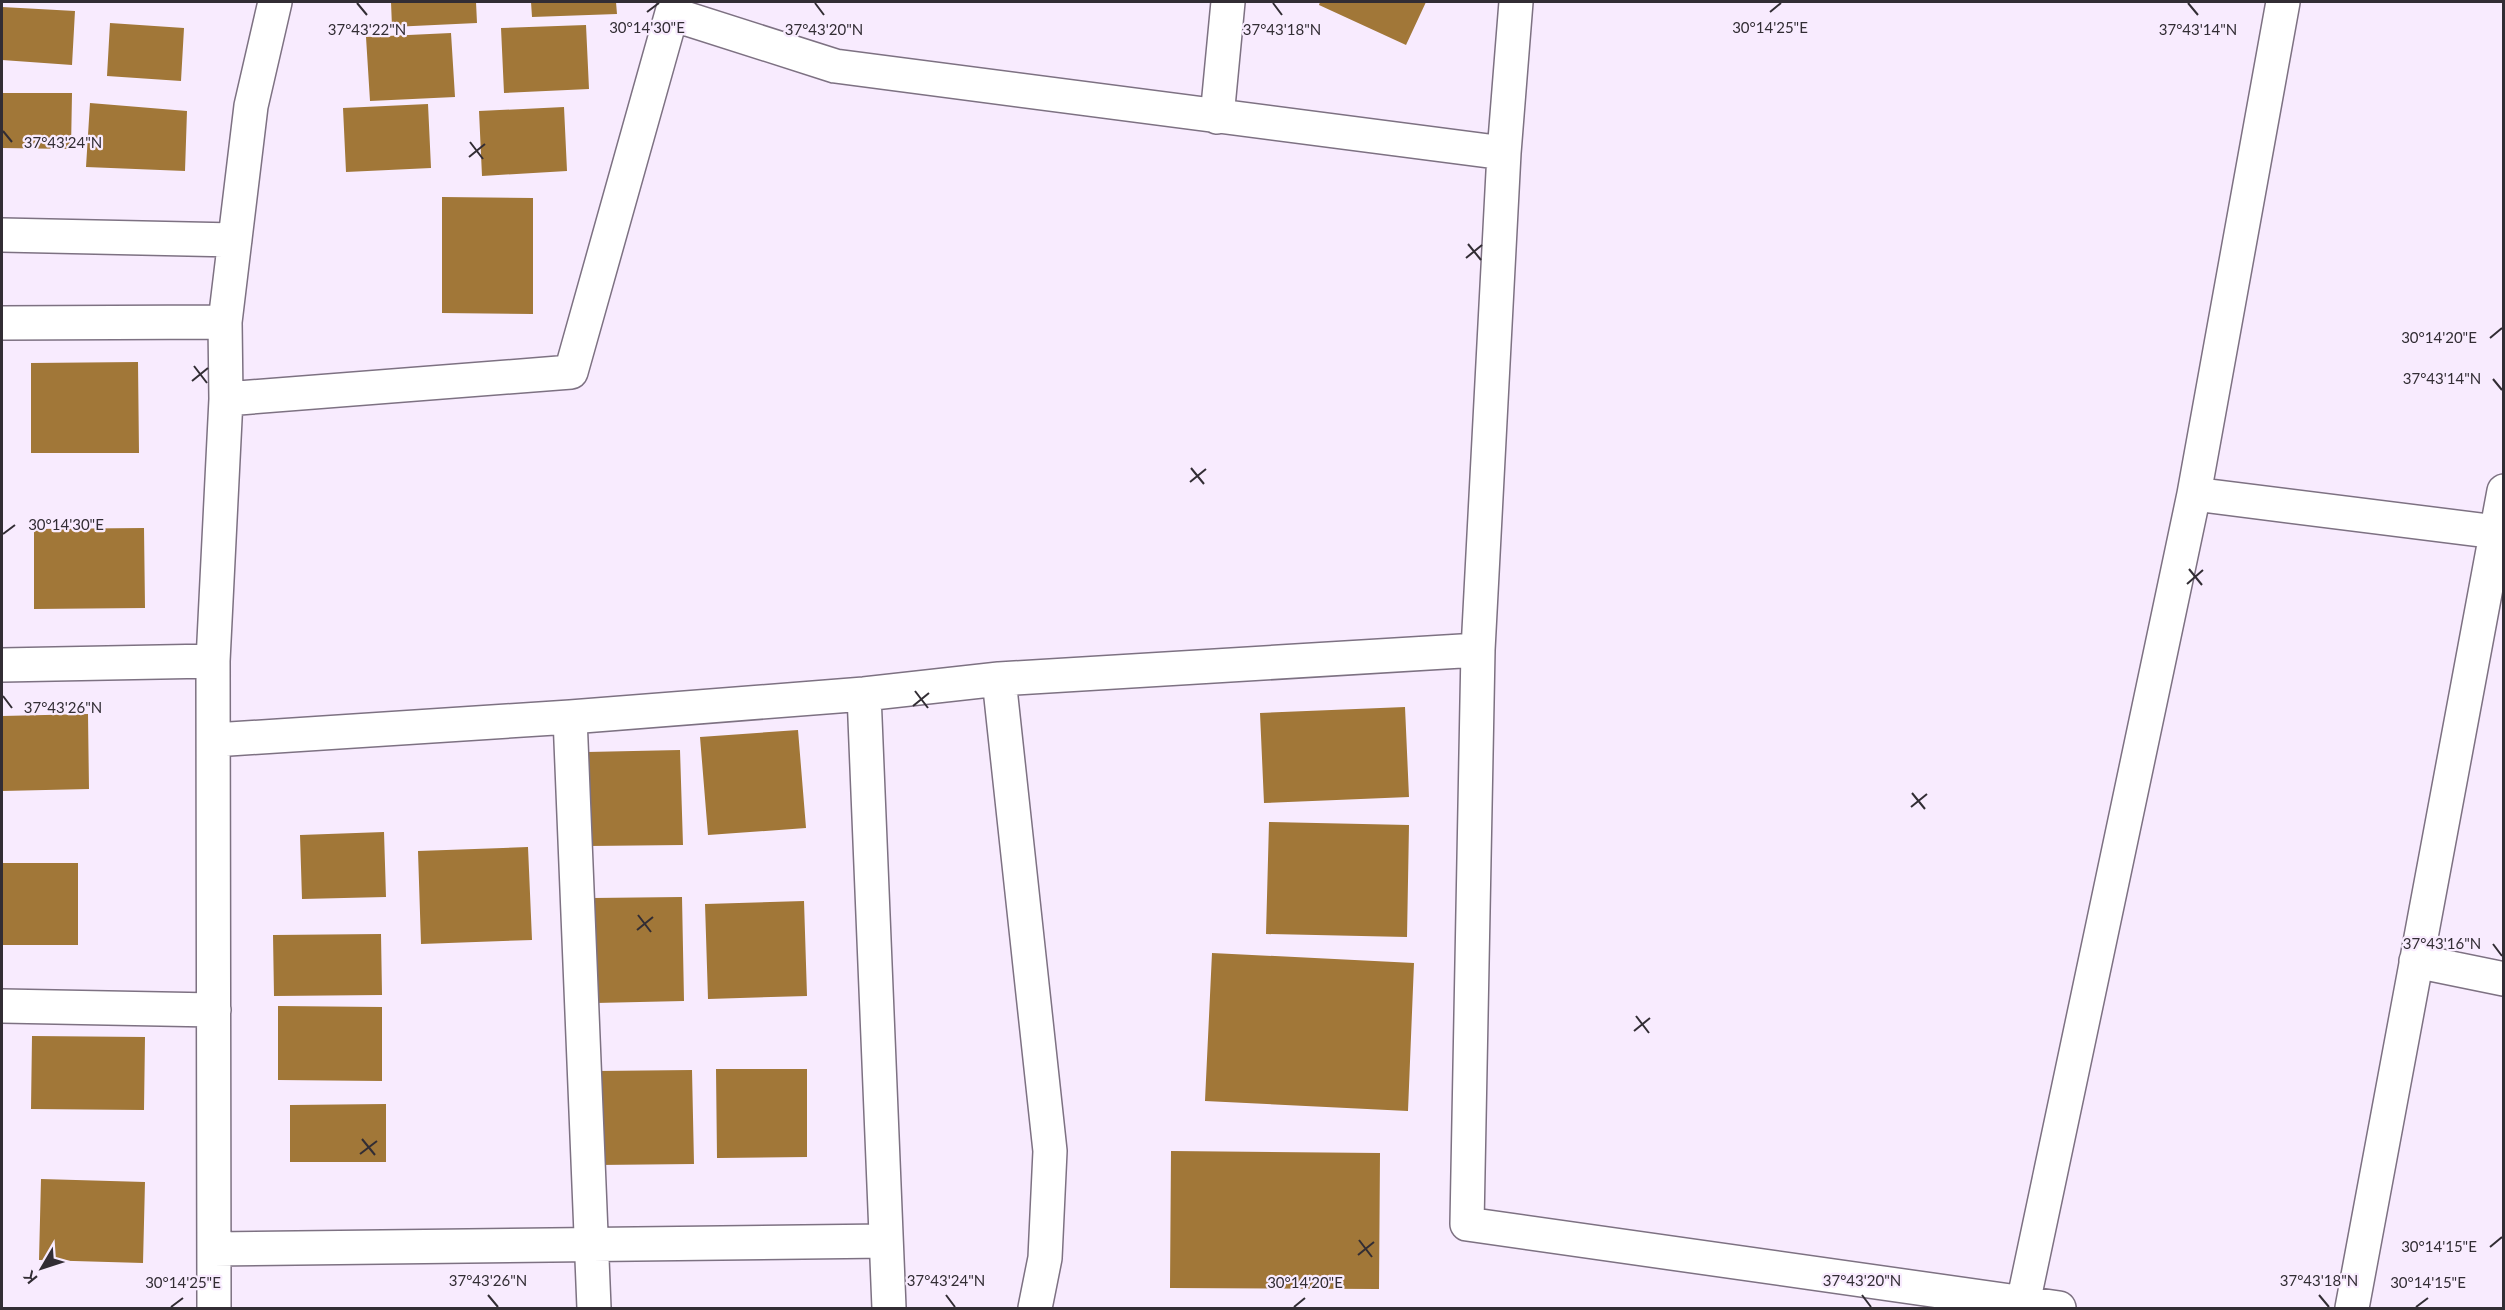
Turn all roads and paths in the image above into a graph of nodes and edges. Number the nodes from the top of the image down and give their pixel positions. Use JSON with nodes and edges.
{"nodes":[{"id":1,"x":275,"y":2,"type":"edge"},
{"id":2,"x":1228,"y":2,"type":"edge"},
{"id":3,"x":1516,"y":2,"type":"edge"},
{"id":4,"x":2283,"y":2,"type":"edge"},
{"id":5,"x":673,"y":8,"type":"edge"},
{"id":6,"x":1217,"y":117,"type":"junction"},
{"id":7,"x":1504,"y":153,"type":"junction"},
{"id":8,"x":2,"y":235,"type":"edge"},
{"id":9,"x":235,"y":240,"type":"junction"},
{"id":10,"x":225,"y":322,"type":"junction"},
{"id":11,"x":2,"y":323,"type":"edge"},
{"id":12,"x":226,"y":399,"type":"junction"},
{"id":13,"x":2504,"y":491,"type":"edge"},
{"id":14,"x":2194,"y":494,"type":"junction"},
{"id":15,"x":2500,"y":532,"type":"edge"},
{"id":16,"x":1478,"y":651,"type":"junction"},
{"id":17,"x":213,"y":661,"type":"junction"},
{"id":18,"x":2,"y":665,"type":"edge"},
{"id":19,"x":999,"y":679,"type":"junction"},
{"id":20,"x":864,"y":694,"type":"junction"},
{"id":21,"x":570,"y":717,"type":"junction"},
{"id":22,"x":213,"y":740,"type":"junction"},
{"id":23,"x":2416,"y":961,"type":"junction"},
{"id":24,"x":2504,"y":978,"type":"edge"},
{"id":25,"x":2,"y":1006,"type":"edge"},
{"id":26,"x":214,"y":1010,"type":"junction"},
{"id":27,"x":886,"y":1241,"type":"junction"},
{"id":28,"x":591,"y":1243,"type":"junction"},
{"id":29,"x":214,"y":1249,"type":"junction"},
{"id":30,"x":2023,"y":1306,"type":"edge"},
{"id":31,"x":214,"y":1308,"type":"edge"},
{"id":32,"x":594,"y":1308,"type":"edge"},
{"id":33,"x":889,"y":1308,"type":"edge"},
{"id":34,"x":1035,"y":1308,"type":"edge"},
{"id":35,"x":2059,"y":1308,"type":"edge"},
{"id":36,"x":2352,"y":1308,"type":"edge"}],
"edges":[{"from":1,"to":9,"type":"street"},
{"from":2,"to":6,"type":"street"},
{"from":3,"to":7,"type":"street"},
{"from":4,"to":14,"type":"street"},
{"from":5,"to":6,"type":"street"},
{"from":5,"to":12,"type":"street"},
{"from":6,"to":7,"type":"street"},
{"from":7,"to":16,"type":"street"},
{"from":8,"to":9,"type":"street"},
{"from":9,"to":10,"type":"street"},
{"from":10,"to":11,"type":"street"},
{"from":10,"to":12,"type":"street"},
{"from":12,"to":17,"type":"street"},
{"from":13,"to":15,"type":"street"},
{"from":14,"to":15,"type":"street"},
{"from":14,"to":30,"type":"street"},
{"from":15,"to":23,"type":"street"},
{"from":16,"to":19,"type":"street"},
{"from":16,"to":30,"type":"street"},
{"from":17,"to":18,"type":"street"},
{"from":17,"to":22,"type":"street"},
{"from":19,"to":20,"type":"street"},
{"from":19,"to":34,"type":"street"},
{"from":20,"to":21,"type":"street"},
{"from":20,"to":27,"type":"street"},
{"from":21,"to":22,"type":"street"},
{"from":21,"to":28,"type":"street"},
{"from":22,"to":26,"type":"street"},
{"from":23,"to":24,"type":"street"},
{"from":23,"to":36,"type":"street"},
{"from":25,"to":26,"type":"street"},
{"from":26,"to":29,"type":"street"},
{"from":27,"to":28,"type":"street"},
{"from":27,"to":33,"type":"street"},
{"from":28,"to":29,"type":"street"},
{"from":28,"to":32,"type":"street"},
{"from":29,"to":31,"type":"street"},
{"from":30,"to":35,"type":"street"}]}
